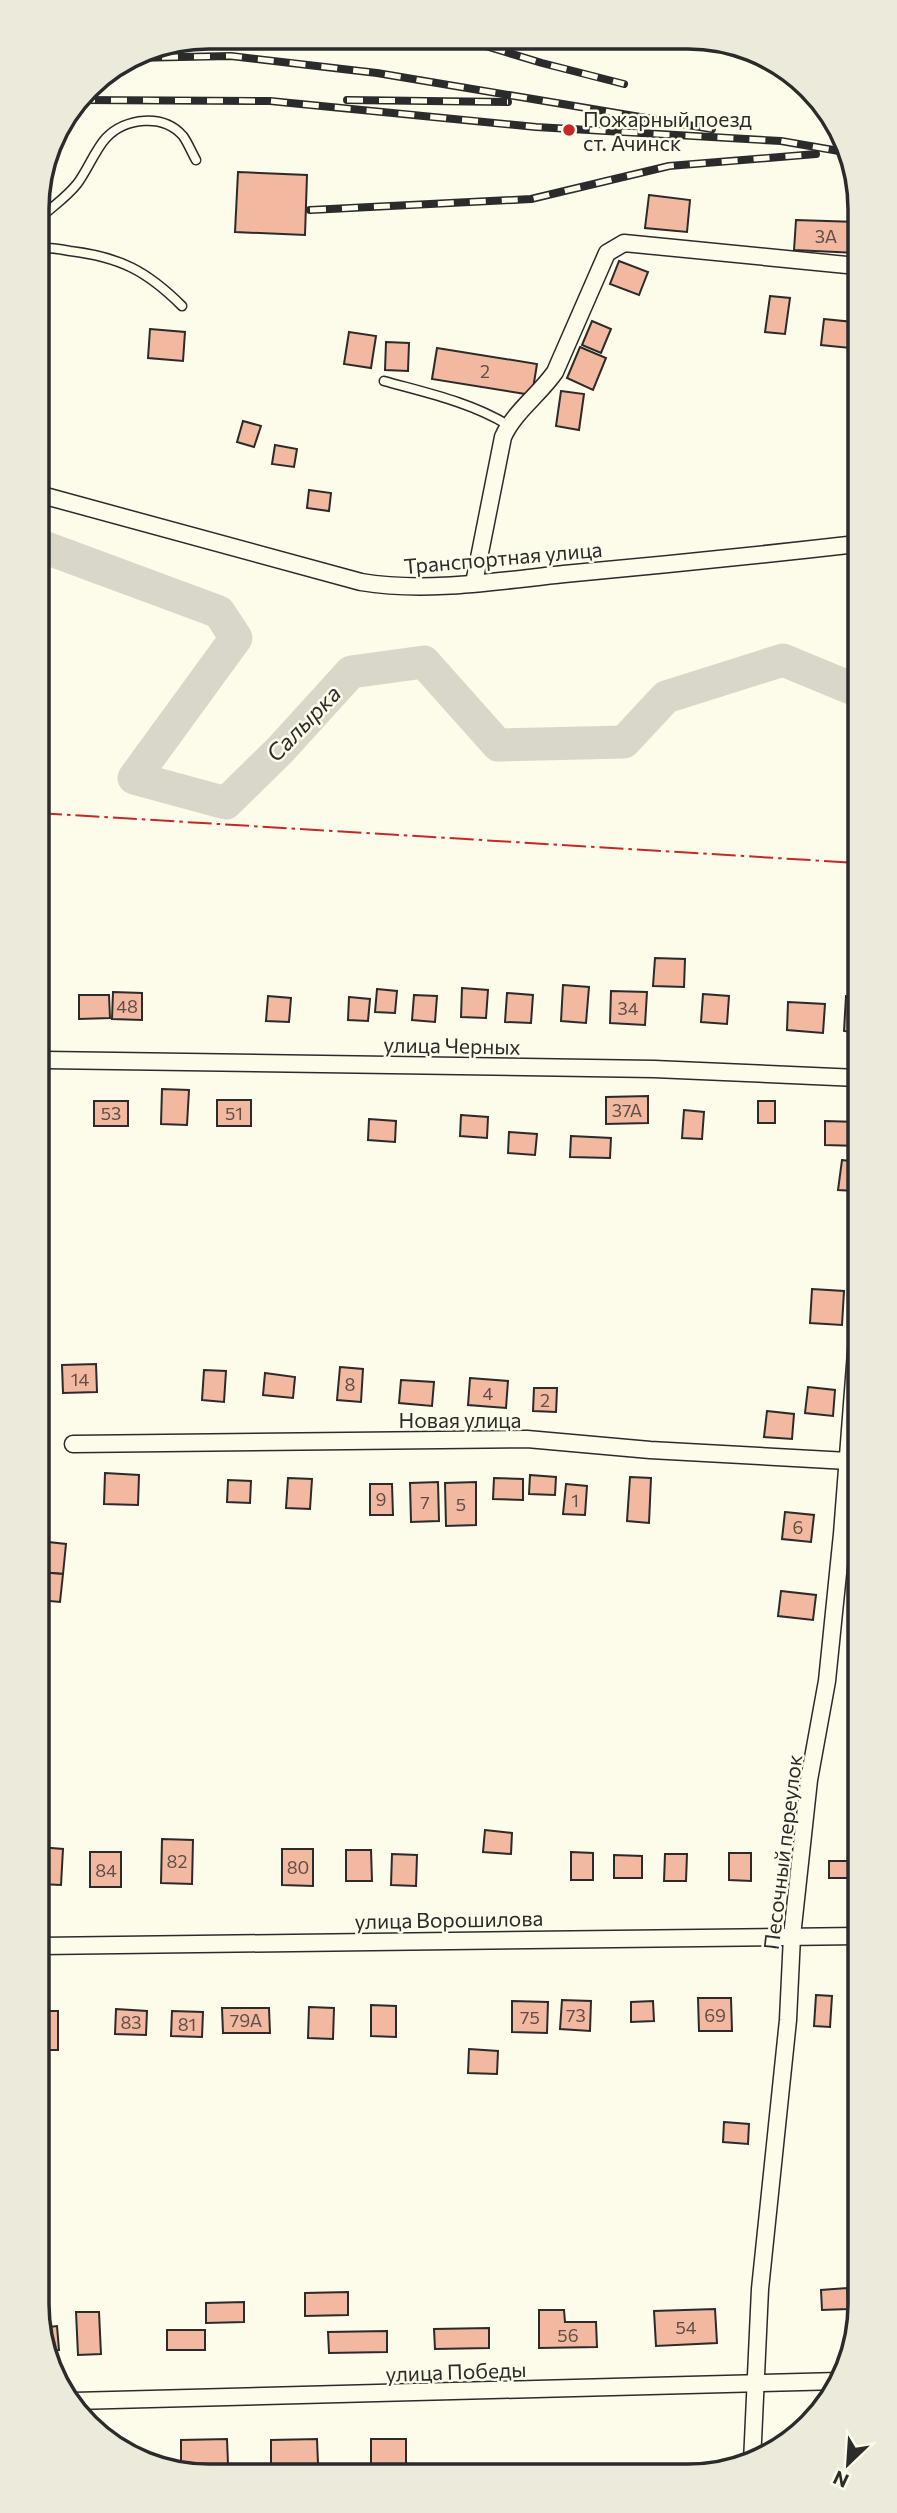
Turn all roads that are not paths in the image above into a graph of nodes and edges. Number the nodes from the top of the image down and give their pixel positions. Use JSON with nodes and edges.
{"nodes":[{"id":1,"x":196,"y":160,"type":"dead end"},
{"id":2,"x":49,"y":210,"type":"edge"},
{"id":3,"x":49,"y":249,"type":"edge"},
{"id":4,"x":848,"y":265,"type":"edge"},
{"id":5,"x":182,"y":306,"type":"dead end"},
{"id":6,"x":384,"y":382,"type":"dead end"},
{"id":7,"x":508,"y":425,"type":"junction"},
{"id":8,"x":49,"y":497,"type":"edge"},
{"id":9,"x":848,"y":545,"type":"edge"},
{"id":10,"x":474,"y":583,"type":"junction"},
{"id":11,"x":49,"y":1060,"type":"edge"},
{"id":12,"x":848,"y":1078,"type":"edge"},
{"id":13,"x":73,"y":1444,"type":"dead end"},
{"id":14,"x":848,"y":1461,"type":"joint"},
{"id":15,"x":792,"y":1936,"type":"junction"},
{"id":16,"x":848,"y":1936,"type":"edge"},
{"id":17,"x":49,"y":1946,"type":"edge"},
{"id":18,"x":828,"y":2381,"type":"edge"},
{"id":19,"x":756,"y":2383,"type":"junction"},
{"id":20,"x":82,"y":2401,"type":"edge"},
{"id":21,"x":753,"y":2450,"type":"edge"}],
"edges":[{"from":1,"to":2,"type":"lane"},
{"from":3,"to":5,"type":"lane"},
{"from":4,"to":7,"type":"street"},
{"from":6,"to":7,"type":"lane"},
{"from":7,"to":10,"type":"street"},
{"from":8,"to":10,"type":"street","name":"Транспортная улица"},
{"from":9,"to":10,"type":"street","name":"Транспортная улица"},
{"from":11,"to":12,"type":"street","name":"улица Черных"},
{"from":13,"to":14,"type":"street","name":"Новая улица"},
{"from":14,"to":15,"type":"street","name":"Песочный переулок"},
{"from":15,"to":16,"type":"street","name":"улица Ворошилова"},
{"from":15,"to":17,"type":"street","name":"улица Ворошилова"},
{"from":15,"to":19,"type":"street","name":"Песочный переулок"},
{"from":18,"to":19,"type":"street","name":"улица Победы"},
{"from":19,"to":20,"type":"street","name":"улица Победы"},
{"from":19,"to":21,"type":"street","name":"Песочный переулок"}]}
